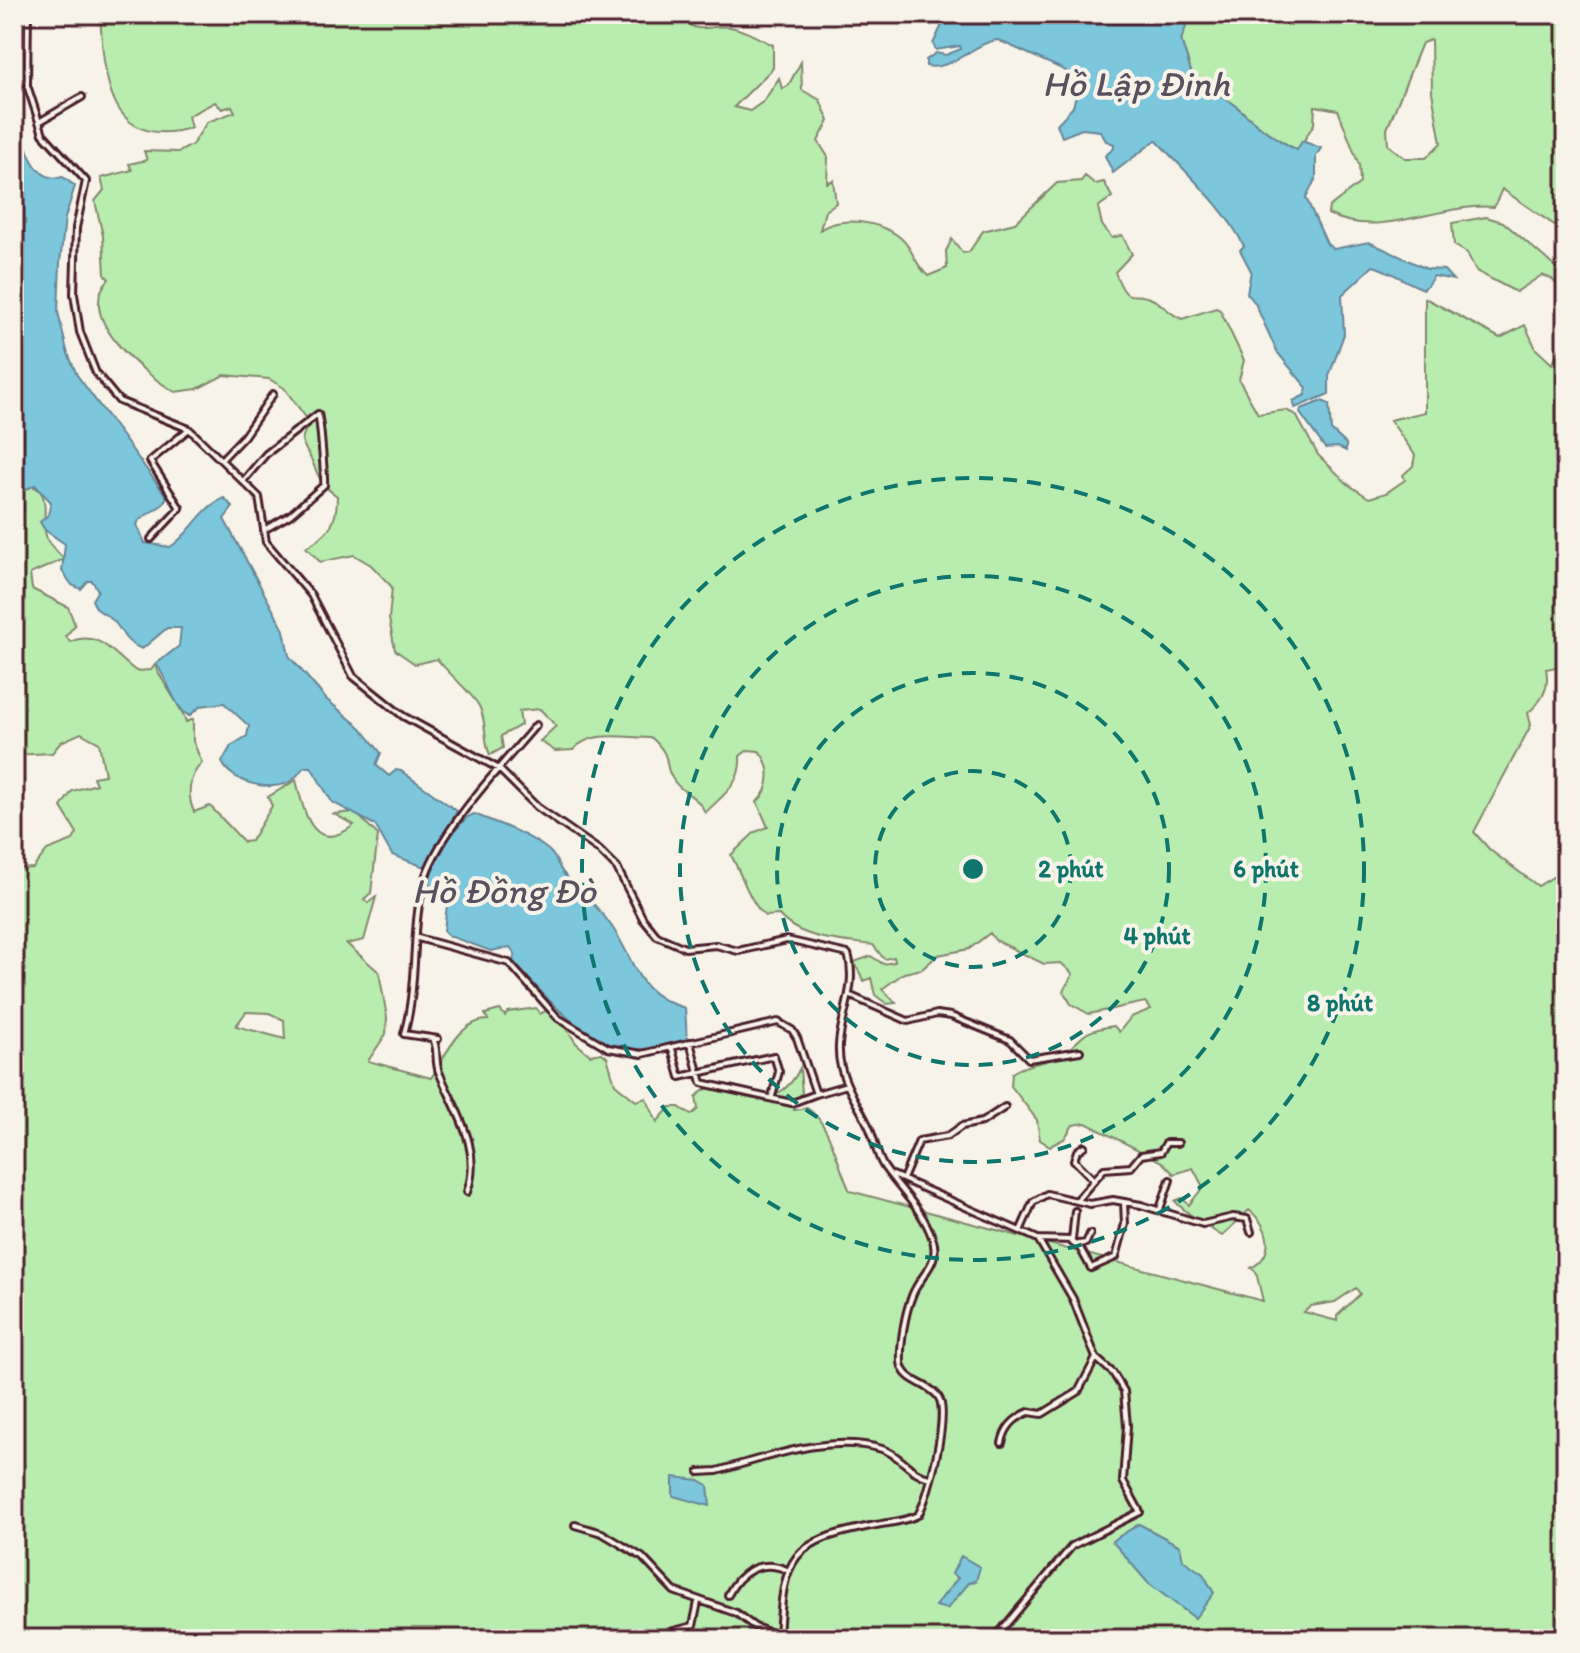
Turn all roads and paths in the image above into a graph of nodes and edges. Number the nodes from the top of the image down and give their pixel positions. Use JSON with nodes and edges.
{"nodes":[{"id":1,"x":28,"y":14,"type":"edge"},
{"id":2,"x":14,"y":70,"type":"edge"},
{"id":3,"x":26,"y":70,"type":"junction"},
{"id":4,"x":82,"y":97,"type":"dead end"},
{"id":5,"x":39,"y":122,"type":"junction"},
{"id":6,"x":273,"y":394,"type":"dead end"},
{"id":7,"x":189,"y":429,"type":"junction"},
{"id":8,"x":221,"y":460,"type":"junction"},
{"id":9,"x":244,"y":480,"type":"junction"},
{"id":10,"x":264,"y":530,"type":"junction"},
{"id":11,"x":151,"y":539,"type":"dead end"},
{"id":12,"x":536,"y":725,"type":"dead end"},
{"id":13,"x":499,"y":769,"type":"junction"},
{"id":14,"x":418,"y":938,"type":"junction"},
{"id":15,"x":851,"y":996,"type":"junction"},
{"id":16,"x":690,"y":1042,"type":"junction"},
{"id":17,"x":671,"y":1049,"type":"junction"},
{"id":18,"x":1080,"y":1051,"type":"dead end"},
{"id":19,"x":699,"y":1072,"type":"junction"},
{"id":20,"x":847,"y":1085,"type":"junction"},
{"id":21,"x":816,"y":1094,"type":"junction"},
{"id":22,"x":772,"y":1096,"type":"junction"},
{"id":23,"x":1005,"y":1107,"type":"dead end"},
{"id":24,"x":1178,"y":1143,"type":"dead end"},
{"id":25,"x":1084,"y":1146,"type":"dead end"},
{"id":26,"x":890,"y":1174,"type":"junction"},
{"id":27,"x":903,"y":1179,"type":"junction"},
{"id":28,"x":1093,"y":1180,"type":"junction"},
{"id":29,"x":1170,"y":1180,"type":"dead end"},
{"id":30,"x":467,"y":1192,"type":"dead end"},
{"id":31,"x":1078,"y":1199,"type":"junction"},
{"id":32,"x":1124,"y":1202,"type":"junction"},
{"id":33,"x":1160,"y":1209,"type":"junction"},
{"id":34,"x":1075,"y":1211,"type":"dead end"},
{"id":35,"x":1021,"y":1229,"type":"junction"},
{"id":36,"x":1251,"y":1232,"type":"dead end"},
{"id":37,"x":1090,"y":1234,"type":"dead end"},
{"id":38,"x":1038,"y":1239,"type":"junction"},
{"id":39,"x":1073,"y":1242,"type":"junction"},
{"id":40,"x":1096,"y":1358,"type":"junction"},
{"id":41,"x":1002,"y":1443,"type":"dead end"},
{"id":42,"x":699,"y":1472,"type":"dead end"},
{"id":43,"x":929,"y":1478,"type":"junction"},
{"id":44,"x":575,"y":1525,"type":"dead end"},
{"id":45,"x":787,"y":1570,"type":"junction"},
{"id":46,"x":728,"y":1595,"type":"dead end"},
{"id":47,"x":698,"y":1602,"type":"junction"},
{"id":48,"x":779,"y":1638,"type":"edge"},
{"id":49,"x":659,"y":1639,"type":"edge"},
{"id":50,"x":994,"y":1639,"type":"edge"}],
"edges":[{"from":1,"to":3,"type":"street"},
{"from":2,"to":3,"type":"street"},
{"from":3,"to":5,"type":"street"},
{"from":4,"to":5,"type":"street"},
{"from":5,"to":7,"type":"street"},
{"from":6,"to":8,"type":"street"},
{"from":7,"to":8,"type":"street"},
{"from":7,"to":11,"type":"street"},
{"from":8,"to":9,"type":"street"},
{"from":9,"to":10,"type":"street"},
{"from":9,"to":10,"type":"street"},
{"from":10,"to":13,"type":"street"},
{"from":12,"to":13,"type":"street"},
{"from":13,"to":14,"type":"street"},
{"from":13,"to":15,"type":"street"},
{"from":14,"to":17,"type":"street"},
{"from":14,"to":30,"type":"street"},
{"from":15,"to":18,"type":"street"},
{"from":15,"to":20,"type":"street"},
{"from":16,"to":17,"type":"street"},
{"from":16,"to":19,"type":"street"},
{"from":16,"to":21,"type":"street"},
{"from":17,"to":19,"type":"street"},
{"from":19,"to":22,"type":"street"},
{"from":19,"to":22,"type":"street"},
{"from":20,"to":21,"type":"street"},
{"from":20,"to":26,"type":"street"},
{"from":21,"to":22,"type":"street"},
{"from":23,"to":27,"type":"street"},
{"from":24,"to":28,"type":"street"},
{"from":25,"to":28,"type":"street"},
{"from":26,"to":27,"type":"street"},
{"from":26,"to":43,"type":"street"},
{"from":27,"to":35,"type":"street"},
{"from":28,"to":31,"type":"street"},
{"from":29,"to":33,"type":"street"},
{"from":31,"to":32,"type":"street"},
{"from":31,"to":35,"type":"street"},
{"from":32,"to":33,"type":"street"},
{"from":32,"to":39,"type":"street"},
{"from":33,"to":36,"type":"street"},
{"from":34,"to":39,"type":"street"},
{"from":35,"to":38,"type":"street"},
{"from":37,"to":39,"type":"street"},
{"from":38,"to":39,"type":"street"},
{"from":38,"to":40,"type":"street"},
{"from":40,"to":41,"type":"street"},
{"from":40,"to":50,"type":"street"},
{"from":42,"to":43,"type":"street"},
{"from":43,"to":45,"type":"street"},
{"from":44,"to":47,"type":"street"},
{"from":45,"to":46,"type":"street"},
{"from":45,"to":48,"type":"street"},
{"from":47,"to":48,"type":"street"},
{"from":47,"to":49,"type":"street"}]}
